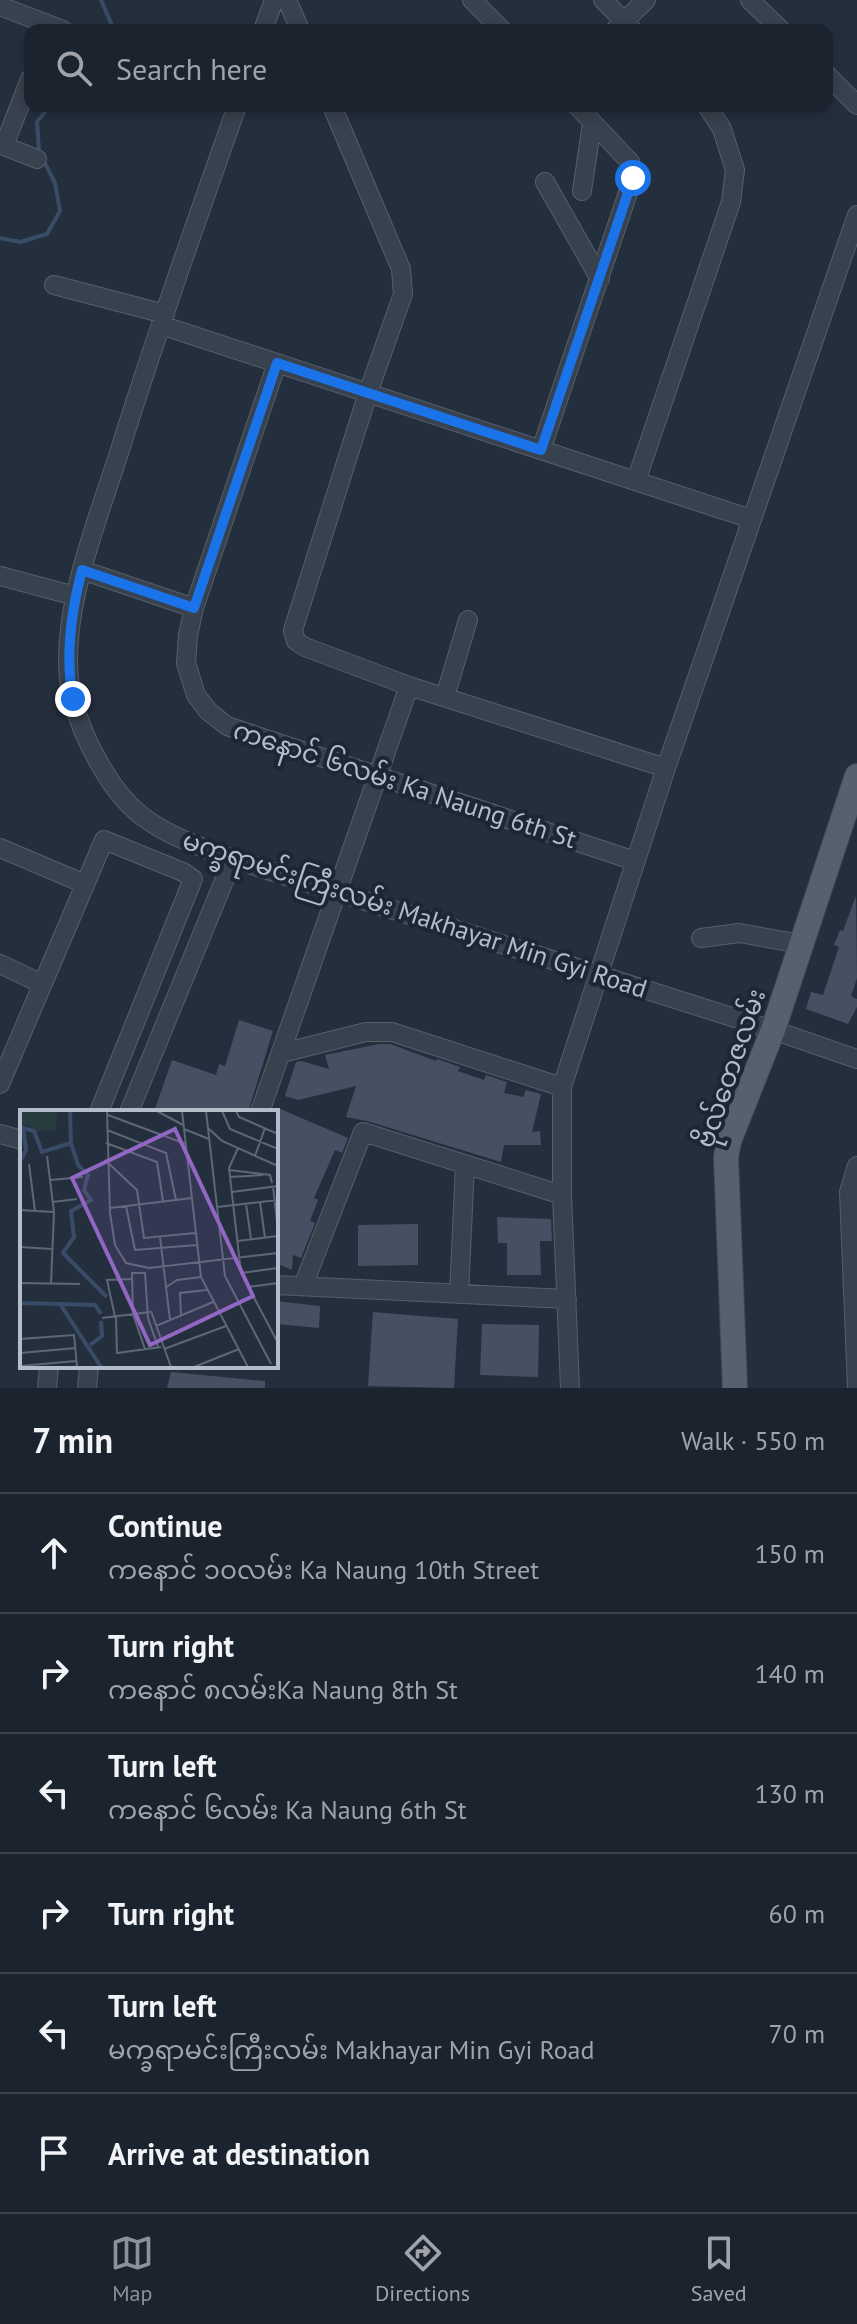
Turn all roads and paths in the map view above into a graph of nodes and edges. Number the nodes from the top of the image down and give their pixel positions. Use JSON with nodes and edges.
{"nodes":[{"id":1,"x":274,"y":0,"type":"edge"},
{"id":2,"x":287,"y":0,"type":"edge"},
{"id":3,"x":472,"y":0,"type":"edge"},
{"id":4,"x":603,"y":0,"type":"edge"},
{"id":5,"x":646,"y":0,"type":"edge"},
{"id":6,"x":750,"y":0,"type":"edge"},
{"id":7,"x":0,"y":6,"type":"edge"},
{"id":8,"x":43,"y":24,"type":"edge"},
{"id":9,"x":265,"y":24,"type":"edge"},
{"id":10,"x":297,"y":24,"type":"edge"},
{"id":11,"x":496,"y":24,"type":"edge"},
{"id":12,"x":622,"y":24,"type":"edge"},
{"id":13,"x":626,"y":24,"type":"edge"},
{"id":14,"x":775,"y":24,"type":"edge"},
{"id":15,"x":833,"y":81,"type":"edge"},
{"id":16,"x":24,"y":94,"type":"edge"},
{"id":17,"x":857,"y":105,"type":"edge"},
{"id":18,"x":235,"y":112,"type":"edge"},
{"id":19,"x":335,"y":112,"type":"edge"},
{"id":20,"x":582,"y":112,"type":"edge"},
{"id":21,"x":711,"y":112,"type":"edge"},
{"id":22,"x":592,"y":123,"type":"junction"},
{"id":23,"x":37,"y":159,"type":"dead end"},
{"id":24,"x":545,"y":182,"type":"dead end"},
{"id":25,"x":582,"y":191,"type":"dead end"},
{"id":26,"x":857,"y":215,"type":"edge"},
{"id":27,"x":600,"y":279,"type":"junction"},
{"id":28,"x":54,"y":285,"type":"dead end"},
{"id":29,"x":163,"y":319,"type":"junction"},
{"id":30,"x":277,"y":363,"type":"junction"},
{"id":31,"x":368,"y":393,"type":"junction"},
{"id":32,"x":541,"y":450,"type":"junction"},
{"id":33,"x":636,"y":481,"type":"junction"},
{"id":34,"x":751,"y":519,"type":"junction"},
{"id":35,"x":82,"y":570,"type":"junction"},
{"id":36,"x":0,"y":576,"type":"edge"},
{"id":37,"x":75,"y":596,"type":"junction"},
{"id":38,"x":194,"y":608,"type":"junction"},
{"id":39,"x":468,"y":620,"type":"dead end"},
{"id":40,"x":409,"y":686,"type":"junction"},
{"id":41,"x":445,"y":697,"type":"junction"},
{"id":42,"x":666,"y":768,"type":"junction"},
{"id":43,"x":378,"y":776,"type":"junction"},
{"id":44,"x":857,"y":776,"type":"edge"},
{"id":45,"x":0,"y":848,"type":"edge"},
{"id":46,"x":233,"y":859,"type":"junction"},
{"id":47,"x":635,"y":861,"type":"junction"},
{"id":48,"x":85,"y":884,"type":"junction"},
{"id":49,"x":339,"y":893,"type":"junction"},
{"id":50,"x":701,"y":938,"type":"dead end"},
{"id":51,"x":801,"y":944,"type":"junction"},
{"id":52,"x":0,"y":964,"type":"edge"},
{"id":53,"x":598,"y":976,"type":"junction"},
{"id":54,"x":42,"y":984,"type":"junction"},
{"id":55,"x":773,"y":1030,"type":"junction"},
{"id":56,"x":282,"y":1053,"type":"junction"},
{"id":57,"x":857,"y":1059,"type":"edge"},
{"id":58,"x":0,"y":1084,"type":"edge"},
{"id":59,"x":562,"y":1087,"type":"junction"},
{"id":60,"x":100,"y":1110,"type":"edge"},
{"id":61,"x":130,"y":1110,"type":"edge"},
{"id":62,"x":261,"y":1110,"type":"edge"},
{"id":63,"x":0,"y":1134,"type":"edge"},
{"id":64,"x":20,"y":1139,"type":"edge"},
{"id":65,"x":465,"y":1165,"type":"junction"},
{"id":66,"x":857,"y":1166,"type":"edge"},
{"id":67,"x":853,"y":1193,"type":"edge"},
{"id":68,"x":562,"y":1195,"type":"junction"},
{"id":69,"x":278,"y":1285,"type":"edge"},
{"id":70,"x":303,"y":1286,"type":"junction"},
{"id":71,"x":459,"y":1294,"type":"junction"},
{"id":72,"x":567,"y":1299,"type":"junction"},
{"id":73,"x":855,"y":1310,"type":"edge"},
{"id":74,"x":49,"y":1368,"type":"edge"},
{"id":75,"x":89,"y":1368,"type":"edge"},
{"id":76,"x":47,"y":1388,"type":"edge"},
{"id":77,"x":87,"y":1388,"type":"edge"},
{"id":78,"x":570,"y":1388,"type":"edge"},
{"id":79,"x":735,"y":1388,"type":"edge"},
{"id":80,"x":857,"y":1388,"type":"edge"}],
"edges":[{"from":1,"to":9,"type":"street"},
{"from":2,"to":10,"type":"street"},
{"from":3,"to":11,"type":"street"},
{"from":4,"to":12,"type":"street"},
{"from":5,"to":13,"type":"street"},
{"from":6,"to":14,"type":"street"},
{"from":7,"to":8,"type":"street"},
{"from":15,"to":17,"type":"street"},
{"from":16,"to":23,"type":"street"},
{"from":18,"to":29,"type":"street","name":"မက္ခရာမင်းကြီးလမ်း Makhayar Min Gyi Road"},
{"from":19,"to":31,"type":"street"},
{"from":20,"to":22,"type":"street"},
{"from":21,"to":33,"type":"street"},
{"from":22,"to":25,"type":"street"},
{"from":22,"to":27,"type":"street"},
{"from":24,"to":27,"type":"street"},
{"from":26,"to":34,"type":"street"},
{"from":27,"to":32,"type":"street"},
{"from":28,"to":29,"type":"street"},
{"from":29,"to":30,"type":"street"},
{"from":29,"to":35,"type":"street","name":"မက္ခရာမင်းကြီးလမ်း Makhayar Min Gyi Road"},
{"from":30,"to":31,"type":"street"},
{"from":30,"to":38,"type":"street","name":"ကနောင် ၆လမ်း Ka Naung 6th St"},
{"from":31,"to":32,"type":"street"},
{"from":31,"to":40,"type":"street"},
{"from":32,"to":33,"type":"street"},
{"from":33,"to":34,"type":"street"},
{"from":34,"to":42,"type":"street"},
{"from":35,"to":37,"type":"street","name":"မက္ခရာမင်းကြီးလမ်း Makhayar Min Gyi Road"},
{"from":35,"to":38,"type":"street"},
{"from":36,"to":37,"type":"street"},
{"from":37,"to":46,"type":"street","name":"မက္ခရာမင်းကြီးလမ်း Makhayar Min Gyi Road"},
{"from":38,"to":43,"type":"street","name":"ကနောင် ၆လမ်း Ka Naung 6th St"},
{"from":39,"to":41,"type":"street"},
{"from":40,"to":41,"type":"street"},
{"from":40,"to":43,"type":"street"},
{"from":41,"to":42,"type":"street"},
{"from":42,"to":47,"type":"street"},
{"from":43,"to":47,"type":"street","name":"ကနောင် ၆လမ်း Ka Naung 6th St"},
{"from":43,"to":49,"type":"street"},
{"from":44,"to":51,"type":"main road","name":"ဗိုလ်တေဇလမ်း"},
{"from":45,"to":48,"type":"street"},
{"from":46,"to":49,"type":"street","name":"မက္ခရာမင်းကြီးလမ်း Makhayar Min Gyi Road"},
{"from":46,"to":61,"type":"street"},
{"from":47,"to":53,"type":"street"},
{"from":48,"to":54,"type":"street"},
{"from":48,"to":60,"type":"street"},
{"from":49,"to":53,"type":"street","name":"မက္ခရာမင်းကြီးလမ်း Makhayar Min Gyi Road"},
{"from":49,"to":56,"type":"street"},
{"from":50,"to":51,"type":"street"},
{"from":51,"to":55,"type":"main road","name":"ဗိုလ်တေဇလမ်း"},
{"from":52,"to":54,"type":"street"},
{"from":53,"to":55,"type":"street","name":"မက္ခရာမင်းကြီးလမ်း Makhayar Min Gyi Road"},
{"from":53,"to":59,"type":"street"},
{"from":54,"to":58,"type":"street"},
{"from":55,"to":57,"type":"street","name":"မက္ခရာမင်းကြီးလမ်း Makhayar Min Gyi Road"},
{"from":55,"to":79,"type":"main road","name":"ဗိုလ်တေဇလမ်း"},
{"from":56,"to":59,"type":"street"},
{"from":56,"to":62,"type":"street"},
{"from":59,"to":68,"type":"street"},
{"from":63,"to":64,"type":"street"},
{"from":65,"to":68,"type":"street"},
{"from":65,"to":70,"type":"street"},
{"from":65,"to":71,"type":"street"},
{"from":66,"to":67,"type":"street"},
{"from":67,"to":73,"type":"street"},
{"from":68,"to":72,"type":"street"},
{"from":69,"to":70,"type":"street"},
{"from":70,"to":71,"type":"street"},
{"from":71,"to":72,"type":"street"},
{"from":72,"to":78,"type":"street"},
{"from":73,"to":80,"type":"street"},
{"from":74,"to":76,"type":"street"},
{"from":75,"to":77,"type":"street"}]}
